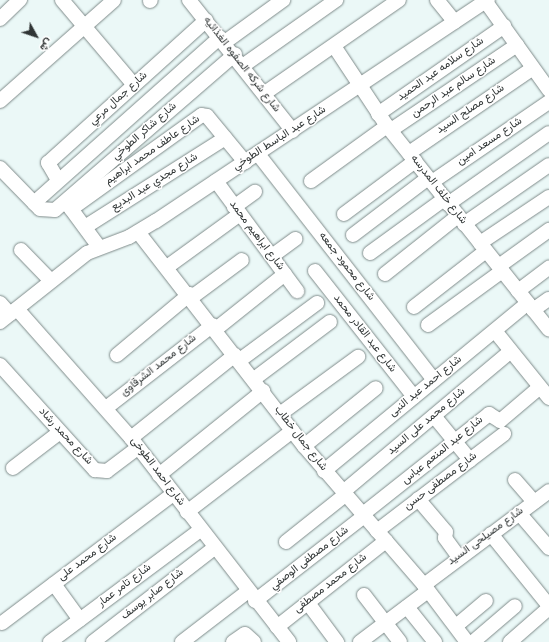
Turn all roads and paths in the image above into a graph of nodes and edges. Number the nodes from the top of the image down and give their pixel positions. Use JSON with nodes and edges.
{"nodes":[{"id":1,"x":20,"y":0,"type":"edge"},
{"id":2,"x":62,"y":0,"type":"edge"},
{"id":3,"x":114,"y":0,"type":"edge"},
{"id":4,"x":283,"y":0,"type":"edge"},
{"id":5,"x":336,"y":0,"type":"edge"},
{"id":6,"x":399,"y":0,"type":"edge"},
{"id":7,"x":437,"y":0,"type":"edge"},
{"id":8,"x":192,"y":1,"type":"edge"},
{"id":9,"x":487,"y":1,"type":"edge"},
{"id":10,"x":0,"y":19,"type":"edge"},
{"id":11,"x":206,"y":20,"type":"junction"},
{"id":12,"x":455,"y":22,"type":"junction"},
{"id":13,"x":85,"y":26,"type":"junction"},
{"id":14,"x":504,"y":26,"type":"junction"},
{"id":15,"x":223,"y":39,"type":"junction"},
{"id":16,"x":517,"y":45,"type":"junction"},
{"id":17,"x":334,"y":46,"type":"junction"},
{"id":18,"x":235,"y":54,"type":"junction"},
{"id":19,"x":244,"y":65,"type":"junction"},
{"id":20,"x":533,"y":68,"type":"junction"},
{"id":21,"x":547,"y":84,"type":"edge"},
{"id":22,"x":134,"y":85,"type":"junction"},
{"id":23,"x":359,"y":86,"type":"junction"},
{"id":24,"x":265,"y":93,"type":"junction"},
{"id":25,"x":0,"y":101,"type":"edge"},
{"id":26,"x":549,"y":102,"type":"edge"},
{"id":27,"x":378,"y":114,"type":"junction"},
{"id":28,"x":389,"y":128,"type":"junction"},
{"id":29,"x":293,"y":131,"type":"junction"},
{"id":30,"x":549,"y":133,"type":"edge"},
{"id":31,"x":225,"y":138,"type":"junction"},
{"id":32,"x":258,"y":154,"type":"junction"},
{"id":33,"x":412,"y":157,"type":"junction"},
{"id":34,"x":245,"y":162,"type":"junction"},
{"id":35,"x":549,"y":165,"type":"edge"},
{"id":36,"x":0,"y":168,"type":"edge"},
{"id":37,"x":58,"y":180,"type":"junction"},
{"id":38,"x":430,"y":180,"type":"junction"},
{"id":39,"x":216,"y":181,"type":"junction"},
{"id":40,"x":311,"y":181,"type":"dead end"},
{"id":41,"x":255,"y":192,"type":"dead end"},
{"id":42,"x":549,"y":197,"type":"edge"},
{"id":43,"x":446,"y":201,"type":"junction"},
{"id":44,"x":34,"y":203,"type":"junction"},
{"id":45,"x":64,"y":207,"type":"junction"},
{"id":46,"x":237,"y":210,"type":"junction"},
{"id":47,"x":344,"y":214,"type":"dead end"},
{"id":48,"x":461,"y":220,"type":"junction"},
{"id":49,"x":85,"y":227,"type":"junction"},
{"id":50,"x":549,"y":230,"type":"edge"},
{"id":51,"x":138,"y":232,"type":"junction"},
{"id":52,"x":353,"y":235,"type":"dead end"},
{"id":53,"x":295,"y":239,"type":"dead end"},
{"id":54,"x":99,"y":247,"type":"junction"},
{"id":55,"x":483,"y":247,"type":"junction"},
{"id":56,"x":21,"y":250,"type":"dead end"},
{"id":57,"x":370,"y":253,"type":"dead end"},
{"id":58,"x":272,"y":256,"type":"junction"},
{"id":59,"x":242,"y":260,"type":"dead end"},
{"id":60,"x":167,"y":267,"type":"junction"},
{"id":61,"x":500,"y":268,"type":"junction"},
{"id":62,"x":549,"y":268,"type":"edge"},
{"id":63,"x":315,"y":271,"type":"dead end"},
{"id":64,"x":285,"y":274,"type":"junction"},
{"id":65,"x":385,"y":274,"type":"dead end"},
{"id":66,"x":51,"y":281,"type":"junction"},
{"id":67,"x":297,"y":290,"type":"dead end"},
{"id":68,"x":518,"y":291,"type":"junction"},
{"id":69,"x":191,"y":296,"type":"junction"},
{"id":70,"x":549,"y":299,"type":"edge"},
{"id":71,"x":0,"y":303,"type":"edge"},
{"id":72,"x":317,"y":303,"type":"dead end"},
{"id":73,"x":414,"y":307,"type":"dead end"},
{"id":74,"x":531,"y":307,"type":"junction"},
{"id":75,"x":9,"y":315,"type":"edge"},
{"id":76,"x":330,"y":322,"type":"dead end"},
{"id":77,"x":428,"y":325,"type":"dead end"},
{"id":78,"x":214,"y":327,"type":"junction"},
{"id":79,"x":549,"y":330,"type":"edge"},
{"id":80,"x":495,"y":331,"type":"junction"},
{"id":81,"x":511,"y":351,"type":"junction"},
{"id":82,"x":117,"y":355,"type":"dead end"},
{"id":83,"x":358,"y":357,"type":"dead end"},
{"id":84,"x":238,"y":358,"type":"junction"},
{"id":85,"x":0,"y":365,"type":"edge"},
{"id":86,"x":254,"y":379,"type":"junction"},
{"id":87,"x":434,"y":380,"type":"junction"},
{"id":88,"x":376,"y":388,"type":"dead end"},
{"id":89,"x":263,"y":391,"type":"junction"},
{"id":90,"x":545,"y":393,"type":"edge"},
{"id":91,"x":414,"y":397,"type":"junction"},
{"id":92,"x":106,"y":408,"type":"junction"},
{"id":93,"x":280,"y":414,"type":"junction"},
{"id":94,"x":434,"y":416,"type":"junction"},
{"id":95,"x":292,"y":431,"type":"junction"},
{"id":96,"x":60,"y":432,"type":"junction"},
{"id":97,"x":504,"y":434,"type":"dead end"},
{"id":98,"x":455,"y":442,"type":"junction"},
{"id":99,"x":134,"y":443,"type":"junction"},
{"id":100,"x":304,"y":446,"type":"junction"},
{"id":101,"x":470,"y":460,"type":"junction"},
{"id":102,"x":13,"y":468,"type":"dead end"},
{"id":103,"x":324,"y":471,"type":"junction"},
{"id":104,"x":159,"y":475,"type":"junction"},
{"id":105,"x":515,"y":480,"type":"dead end"},
{"id":106,"x":549,"y":491,"type":"edge"},
{"id":107,"x":344,"y":493,"type":"junction"},
{"id":108,"x":173,"y":494,"type":"junction"},
{"id":109,"x":418,"y":499,"type":"junction"},
{"id":110,"x":534,"y":502,"type":"junction"},
{"id":111,"x":187,"y":512,"type":"junction"},
{"id":112,"x":519,"y":513,"type":"junction"},
{"id":113,"x":364,"y":515,"type":"junction"},
{"id":114,"x":200,"y":530,"type":"junction"},
{"id":115,"x":491,"y":534,"type":"junction"},
{"id":116,"x":381,"y":536,"type":"junction"},
{"id":117,"x":286,"y":542,"type":"dead end"},
{"id":118,"x":214,"y":548,"type":"junction"},
{"id":119,"x":549,"y":548,"type":"edge"},
{"id":120,"x":459,"y":557,"type":"junction"},
{"id":121,"x":54,"y":584,"type":"junction"},
{"id":122,"x":426,"y":588,"type":"junction"},
{"id":123,"x":364,"y":595,"type":"dead end"},
{"id":124,"x":251,"y":597,"type":"junction"},
{"id":125,"x":486,"y":601,"type":"dead end"},
{"id":126,"x":308,"y":603,"type":"junction"},
{"id":127,"x":515,"y":606,"type":"dead end"},
{"id":128,"x":407,"y":607,"type":"junction"},
{"id":129,"x":549,"y":607,"type":"edge"},
{"id":130,"x":80,"y":620,"type":"junction"},
{"id":131,"x":2,"y":623,"type":"dead end"},
{"id":132,"x":385,"y":623,"type":"junction"},
{"id":133,"x":456,"y":626,"type":"junction"},
{"id":134,"x":276,"y":627,"type":"junction"},
{"id":135,"x":196,"y":638,"type":"edge"},
{"id":136,"x":50,"y":642,"type":"edge"},
{"id":137,"x":93,"y":642,"type":"edge"},
{"id":138,"x":182,"y":642,"type":"edge"},
{"id":139,"x":233,"y":642,"type":"edge"},
{"id":140,"x":254,"y":642,"type":"edge"},
{"id":141,"x":289,"y":642,"type":"edge"},
{"id":142,"x":338,"y":642,"type":"edge"},
{"id":143,"x":360,"y":642,"type":"edge"},
{"id":144,"x":400,"y":642,"type":"edge"},
{"id":145,"x":435,"y":642,"type":"edge"},
{"id":146,"x":467,"y":642,"type":"edge"},
{"id":147,"x":473,"y":642,"type":"edge"},
{"id":148,"x":510,"y":642,"type":"edge"}],
"edges":[{"from":1,"to":10,"type":"street"},
{"from":2,"to":13,"type":"street"},
{"from":3,"to":13,"type":"street"},
{"from":4,"to":15,"type":"street"},
{"from":5,"to":19,"type":"street"},
{"from":6,"to":17,"type":"street"},
{"from":7,"to":12,"type":"street"},
{"from":8,"to":11,"type":"street","name":"شارع شركه الصفوه الغذائيه"},
{"from":9,"to":12,"type":"street","name":"شارع عبد الباسط الطوخي"},
{"from":9,"to":14,"type":"street"},
{"from":11,"to":15,"type":"street","name":"شارع شركه الصفوه الغذائيه"},
{"from":11,"to":22,"type":"street","name":"شارع جمال مرعي"},
{"from":12,"to":23,"type":"street","name":"شارع عبد الباسط الطوخي"},
{"from":13,"to":22,"type":"street"},
{"from":13,"to":25,"type":"street"},
{"from":14,"to":16,"type":"street"},
{"from":14,"to":27,"type":"street","name":"شارع سلامه عبد الحميد"},
{"from":15,"to":18,"type":"street","name":"شارع شركه الصفوه الغذائيه"},
{"from":15,"to":37,"type":"street"},
{"from":16,"to":20,"type":"street"},
{"from":16,"to":28,"type":"street","name":"شارع سالم عبد الرحمن"},
{"from":17,"to":23,"type":"street","name":"شارع خلف المدرسه"},
{"from":17,"to":24,"type":"street"},
{"from":18,"to":19,"type":"street","name":"شارع شركه الصفوه الغذائيه"},
{"from":18,"to":45,"type":"street","name":"شارع شاكر الطوخي"},
{"from":19,"to":24,"type":"street","name":"شارع شركه الصفوه الغذائيه"},
{"from":20,"to":21,"type":"street"},
{"from":20,"to":33,"type":"street","name":"شارع مصلح السيد"},
{"from":22,"to":37,"type":"street","name":"شارع جمال مرعي"},
{"from":23,"to":27,"type":"street","name":"شارع خلف المدرسه"},
{"from":23,"to":29,"type":"street","name":"شارع عبد الباسط الطوخي"},
{"from":24,"to":29,"type":"street","name":"شارع شركه الصفوه الغذائيه"},
{"from":26,"to":38,"type":"street","name":"شارع مسعد امين"},
{"from":27,"to":28,"type":"street","name":"شارع خلف المدرسه"},
{"from":28,"to":33,"type":"street","name":"شارع خلف المدرسه"},
{"from":28,"to":40,"type":"street","name":"شارع سالم عبد الرحمن"},
{"from":29,"to":32,"type":"street","name":"شارع عبد الباسط الطوخي"},
{"from":30,"to":43,"type":"street"},
{"from":31,"to":34,"type":"street","name":"شارع عاطف محمد ابراهيم"},
{"from":31,"to":45,"type":"street","name":"شارع عاطف محمد ابراهيم"},
{"from":31,"to":49,"type":"street","name":"شارع مجدي عبد البديع"},
{"from":32,"to":34,"type":"street","name":"شارع عبد الباسط الطوخي"},
{"from":32,"to":87,"type":"street","name":"شارع محمود جمعه"},
{"from":33,"to":38,"type":"street","name":"شارع خلف المدرسه"},
{"from":33,"to":47,"type":"street","name":"شارع مصلح السيد"},
{"from":34,"to":39,"type":"street","name":"شارع عبد الباسط الطوخي"},
{"from":35,"to":48,"type":"street"},
{"from":36,"to":44,"type":"street"},
{"from":37,"to":44,"type":"street"},
{"from":38,"to":43,"type":"street","name":"شارع خلف المدرسه"},
{"from":38,"to":52,"type":"street","name":"شارع مسعد امين"},
{"from":39,"to":46,"type":"street","name":"شارع ابراهيم محمد"},
{"from":39,"to":51,"type":"street","name":"شارع عبد الباسط الطوخي"},
{"from":41,"to":46,"type":"street"},
{"from":42,"to":55,"type":"street"},
{"from":43,"to":48,"type":"street","name":"شارع خلف المدرسه"},
{"from":43,"to":57,"type":"street"},
{"from":44,"to":45,"type":"street"},
{"from":45,"to":49,"type":"street"},
{"from":46,"to":58,"type":"street","name":"شارع ابراهيم محمد"},
{"from":46,"to":60,"type":"street"},
{"from":48,"to":55,"type":"street","name":"شارع خلف المدرسه"},
{"from":48,"to":65,"type":"street"},
{"from":49,"to":54,"type":"street"},
{"from":50,"to":61,"type":"street"},
{"from":51,"to":54,"type":"street","name":"شارع عبد الباسط الطوخي"},
{"from":51,"to":60,"type":"street","name":"شارع جمال خطاب"},
{"from":53,"to":58,"type":"street"},
{"from":54,"to":66,"type":"street","name":"شارع عبد الباسط الطوخي"},
{"from":55,"to":61,"type":"street","name":"شارع خلف المدرسه"},
{"from":55,"to":73,"type":"street"},
{"from":56,"to":66,"type":"street"},
{"from":58,"to":64,"type":"street","name":"شارع ابراهيم محمد"},
{"from":59,"to":69,"type":"street"},
{"from":60,"to":69,"type":"street","name":"شارع جمال خطاب"},
{"from":61,"to":68,"type":"street","name":"شارع خلف المدرسه"},
{"from":61,"to":77,"type":"street"},
{"from":62,"to":68,"type":"street"},
{"from":63,"to":91,"type":"street","name":"شارع عبد القادر محمد"},
{"from":64,"to":67,"type":"street","name":"شارع ابراهيم محمد"},
{"from":64,"to":78,"type":"street","name":"شارع محمد الشرقاوى"},
{"from":66,"to":75,"type":"street","name":"شارع عبد الباسط الطوخي"},
{"from":68,"to":74,"type":"street","name":"شارع خلف المدرسه"},
{"from":69,"to":78,"type":"street","name":"شارع جمال خطاب"},
{"from":69,"to":82,"type":"street"},
{"from":70,"to":74,"type":"street","name":"شارع احمد عبد النبى"},
{"from":71,"to":75,"type":"street","name":"شارع احمد الطوخى"},
{"from":72,"to":84,"type":"street"},
{"from":74,"to":79,"type":"street","name":"شارع خلف المدرسه"},
{"from":74,"to":80,"type":"street","name":"شارع احمد عبد النبى"},
{"from":75,"to":92,"type":"street","name":"شارع احمد الطوخى"},
{"from":76,"to":86,"type":"street"},
{"from":78,"to":84,"type":"street","name":"شارع جمال خطاب"},
{"from":78,"to":92,"type":"street","name":"شارع محمد الشرقاوى"},
{"from":80,"to":81,"type":"street"},
{"from":80,"to":87,"type":"street","name":"شارع احمد عبد النبى"},
{"from":81,"to":90,"type":"street"},
{"from":81,"to":94,"type":"street","name":"شارع محمد على السيد"},
{"from":83,"to":93,"type":"street"},
{"from":84,"to":86,"type":"street","name":"شارع جمال خطاب"},
{"from":84,"to":99,"type":"street"},
{"from":85,"to":96,"type":"street","name":"شارع محمد رشاد"},
{"from":86,"to":89,"type":"street","name":"شارع جمال خطاب"},
{"from":87,"to":91,"type":"street","name":"شارع احمد عبد النبى"},
{"from":88,"to":100,"type":"street"},
{"from":89,"to":93,"type":"street","name":"شارع جمال خطاب"},
{"from":89,"to":104,"type":"street"},
{"from":90,"to":98,"type":"street","name":"شارع عبد المنعم عباس"},
{"from":91,"to":103,"type":"street","name":"شارع احمد عبد النبى"},
{"from":92,"to":99,"type":"street","name":"شارع احمد الطوخى"},
{"from":93,"to":95,"type":"street","name":"شارع جمال خطاب"},
{"from":94,"to":98,"type":"street"},
{"from":94,"to":107,"type":"street","name":"شارع محمد على السيد"},
{"from":95,"to":100,"type":"street","name":"شارع جمال خطاب"},
{"from":95,"to":111,"type":"street"},
{"from":96,"to":99,"type":"street","name":"شارع محمد رشاد"},
{"from":96,"to":102,"type":"street"},
{"from":97,"to":101,"type":"street","name":"شارع مصطفى حسن"},
{"from":98,"to":101,"type":"street"},
{"from":98,"to":113,"type":"street","name":"شارع عبد المنعم عباس"},
{"from":99,"to":104,"type":"street","name":"شارع احمد الطوخى"},
{"from":100,"to":103,"type":"street","name":"شارع جمال خطاب"},
{"from":101,"to":109,"type":"street","name":"شارع مصطفى حسن"},
{"from":103,"to":107,"type":"street","name":"شارع جمال خطاب"},
{"from":104,"to":108,"type":"street","name":"شارع احمد الطوخى"},
{"from":105,"to":110,"type":"street"},
{"from":106,"to":110,"type":"street","name":"شارع مصيلحى السيد"},
{"from":107,"to":113,"type":"street","name":"شارع جمال خطاب"},
{"from":107,"to":117,"type":"street","name":"شارع محمد على السيد"},
{"from":108,"to":111,"type":"street","name":"شارع احمد الطوخى"},
{"from":108,"to":121,"type":"street","name":"شارع محمد على"},
{"from":109,"to":116,"type":"street","name":"شارع مصطفى حسن"},
{"from":109,"to":120,"type":"street"},
{"from":110,"to":112,"type":"street","name":"شارع مصيلحى السيد"},
{"from":111,"to":114,"type":"street","name":"شارع احمد الطوخى"},
{"from":112,"to":115,"type":"street","name":"شارع مصيلحى السيد"},
{"from":112,"to":119,"type":"street"},
{"from":113,"to":116,"type":"street","name":"شارع جمال خطاب"},
{"from":113,"to":124,"type":"street","name":"شارع مصطفى الوصفي"},
{"from":114,"to":118,"type":"street","name":"شارع احمد الطوخى"},
{"from":114,"to":130,"type":"street","name":"شارع تامر عمار"},
{"from":115,"to":120,"type":"street","name":"شارع مصيلحى السيد"},
{"from":115,"to":129,"type":"street"},
{"from":116,"to":122,"type":"street","name":"شارع جمال خطاب"},
{"from":116,"to":126,"type":"street","name":"شارع محمد مصطفى"},
{"from":118,"to":124,"type":"street","name":"شارع احمد الطوخى"},
{"from":118,"to":137,"type":"street","name":"شارع صابر يوسف"},
{"from":120,"to":122,"type":"street","name":"شارع مصيلحى السيد"},
{"from":121,"to":130,"type":"street"},
{"from":121,"to":131,"type":"street","name":"شارع محمد على"},
{"from":122,"to":128,"type":"street","name":"شارع مصيلحى السيد"},
{"from":122,"to":133,"type":"street","name":"شارع جمال خطاب"},
{"from":123,"to":132,"type":"street"},
{"from":124,"to":134,"type":"street","name":"شارع احمد الطوخى"},
{"from":124,"to":135,"type":"street","name":"شارع مصطفى الوصفي"},
{"from":125,"to":133,"type":"street"},
{"from":126,"to":134,"type":"street","name":"شارع محمد مصطفى"},
{"from":126,"to":142,"type":"street"},
{"from":127,"to":147,"type":"street"},
{"from":128,"to":132,"type":"street","name":"شارع مصيلحى السيد"},
{"from":128,"to":145,"type":"street"},
{"from":129,"to":148,"type":"street"},
{"from":130,"to":136,"type":"street","name":"شارع تامر عمار"},
{"from":132,"to":143,"type":"street","name":"شارع مصيلحى السيد"},
{"from":132,"to":144,"type":"street"},
{"from":133,"to":146,"type":"street","name":"شارع جمال خطاب"},
{"from":134,"to":141,"type":"street","name":"شارع احمد الطوخى"},
{"from":135,"to":138,"type":"street","name":"شارع مصطفى الوصفي"},
{"from":139,"to":140,"type":"street"}]}
